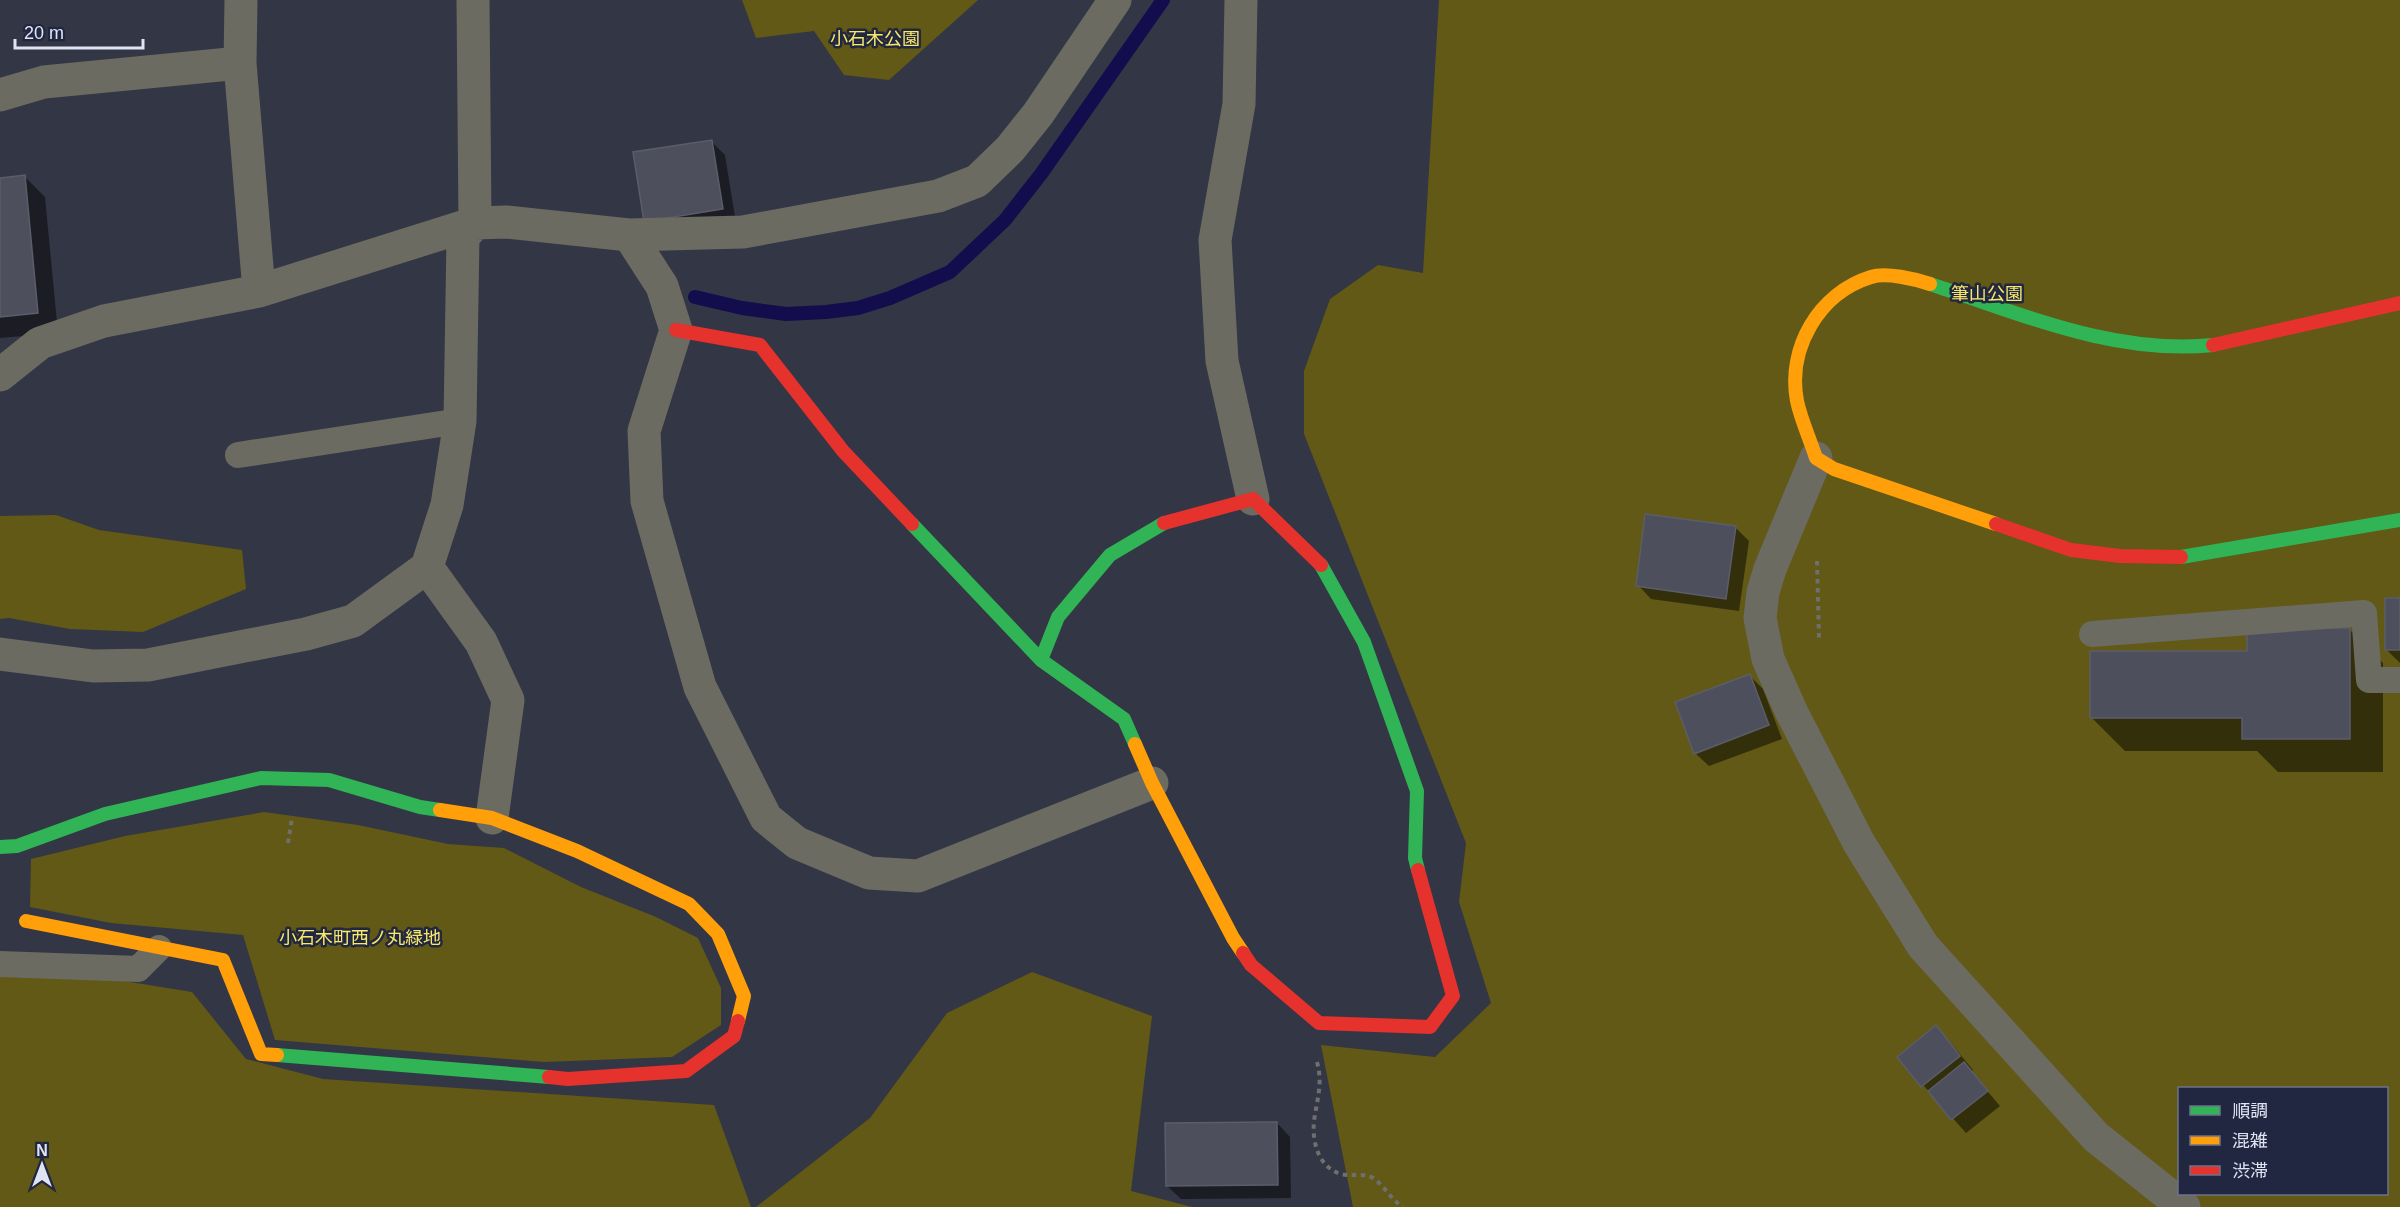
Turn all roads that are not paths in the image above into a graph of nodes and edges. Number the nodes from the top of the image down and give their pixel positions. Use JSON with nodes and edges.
{"nodes":[{"id":1,"x":241,"y":0,"type":"edge"},
{"id":2,"x":473,"y":0,"type":"edge"},
{"id":3,"x":1115,"y":0,"type":"edge"},
{"id":4,"x":1241,"y":0,"type":"edge"},
{"id":5,"x":240,"y":63,"type":"junction"},
{"id":6,"x":0,"y":95,"type":"edge"},
{"id":7,"x":469,"y":230,"type":"junction"},
{"id":8,"x":629,"y":235,"type":"junction"},
{"id":9,"x":259,"y":291,"type":"junction"},
{"id":10,"x":2400,"y":303,"type":"edge"},
{"id":11,"x":676,"y":330,"type":"junction"},
{"id":12,"x":0,"y":375,"type":"edge"},
{"id":13,"x":460,"y":421,"type":"junction"},
{"id":14,"x":238,"y":456,"type":"dead end"},
{"id":15,"x":1816,"y":458,"type":"junction"},
{"id":16,"x":1253,"y":499,"type":"junction"},
{"id":17,"x":2400,"y":520,"type":"edge"},
{"id":18,"x":427,"y":567,"type":"junction"},
{"id":19,"x":2092,"y":634,"type":"dead end"},
{"id":20,"x":0,"y":654,"type":"edge"},
{"id":21,"x":1041,"y":660,"type":"junction"},
{"id":22,"x":2400,"y":680,"type":"edge"},
{"id":23,"x":1152,"y":783,"type":"junction"},
{"id":24,"x":492,"y":818,"type":"junction"},
{"id":25,"x":0,"y":847,"type":"edge"},
{"id":26,"x":26,"y":921,"type":"dead end"},
{"id":27,"x":159,"y":948,"type":"junction"},
{"id":28,"x":0,"y":964,"type":"edge"},
{"id":29,"x":2184,"y":1207,"type":"edge"}],
"edges":[{"from":1,"to":5,"type":"street"},
{"from":2,"to":7,"type":"street"},
{"from":3,"to":8,"type":"street"},
{"from":4,"to":16,"type":"street"},
{"from":5,"to":6,"type":"street"},
{"from":5,"to":9,"type":"street"},
{"from":7,"to":8,"type":"street"},
{"from":7,"to":9,"type":"street"},
{"from":7,"to":13,"type":"street"},
{"from":8,"to":11,"type":"street"},
{"from":9,"to":12,"type":"street"},
{"from":10,"to":15,"type":"street"},
{"from":11,"to":21,"type":"street"},
{"from":11,"to":23,"type":"street"},
{"from":13,"to":14,"type":"lane"},
{"from":13,"to":18,"type":"street"},
{"from":15,"to":17,"type":"street"},
{"from":15,"to":29,"type":"street"},
{"from":16,"to":21,"type":"street"},
{"from":16,"to":23,"type":"street"},
{"from":18,"to":20,"type":"street"},
{"from":18,"to":24,"type":"street"},
{"from":19,"to":22,"type":"lane"},
{"from":21,"to":23,"type":"street"},
{"from":24,"to":25,"type":"street"},
{"from":24,"to":27,"type":"street"},
{"from":26,"to":27,"type":"street"},
{"from":27,"to":28,"type":"lane"}]}
